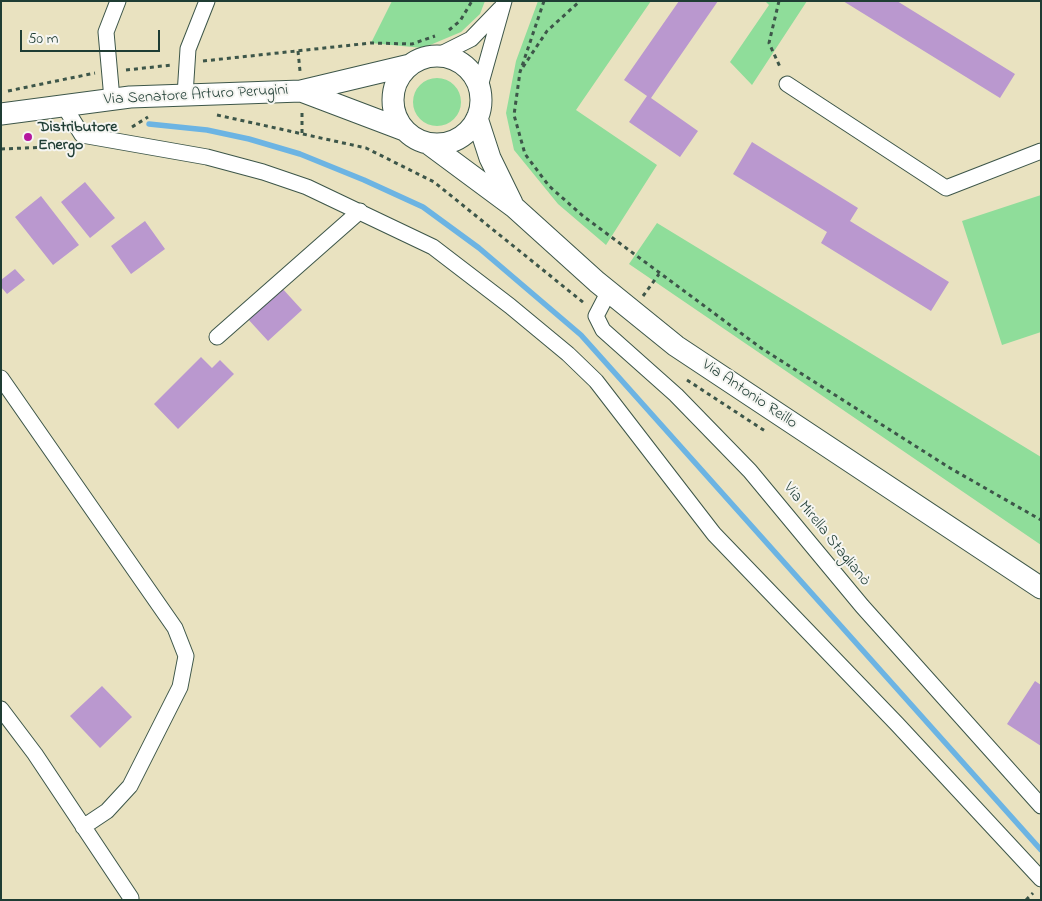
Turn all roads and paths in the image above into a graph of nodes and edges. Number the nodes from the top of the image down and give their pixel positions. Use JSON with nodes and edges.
{"nodes":[{"id":1,"x":118,"y":1,"type":"edge"},
{"id":2,"x":207,"y":1,"type":"edge"},
{"id":3,"x":472,"y":1,"type":"edge"},
{"id":4,"x":544,"y":1,"type":"edge"},
{"id":5,"x":580,"y":1,"type":"edge"},
{"id":6,"x":777,"y":2,"type":"edge"},
{"id":7,"x":503,"y":4,"type":"edge"},
{"id":8,"x":444,"y":33,"type":"dead end"},
{"id":9,"x":437,"y":46,"type":"junction"},
{"id":10,"x":187,"y":63,"type":"junction"},
{"id":11,"x":410,"y":65,"type":"junction"},
{"id":12,"x":109,"y":71,"type":"junction"},
{"id":13,"x":520,"y":72,"type":"junction"},
{"id":14,"x":787,"y":84,"type":"joint"},
{"id":15,"x":479,"y":90,"type":"junction"},
{"id":16,"x":301,"y":91,"type":"junction"},
{"id":17,"x":3,"y":92,"type":"dead end"},
{"id":18,"x":185,"y":95,"type":"junction"},
{"id":19,"x":112,"y":99,"type":"junction"},
{"id":20,"x":64,"y":106,"type":"junction"},
{"id":21,"x":1,"y":114,"type":"edge"},
{"id":22,"x":152,"y":114,"type":"dead end"},
{"id":23,"x":214,"y":115,"type":"dead end"},
{"id":24,"x":477,"y":118,"type":"junction"},
{"id":25,"x":404,"y":130,"type":"junction"},
{"id":26,"x":110,"y":140,"type":"junction"},
{"id":27,"x":429,"y":144,"type":"junction"},
{"id":28,"x":76,"y":145,"type":"dead end"},
{"id":29,"x":1,"y":149,"type":"edge"},
{"id":30,"x":1041,"y":151,"type":"edge"},
{"id":31,"x":514,"y":207,"type":"junction"},
{"id":32,"x":360,"y":211,"type":"junction"},
{"id":33,"x":609,"y":291,"type":"junction"},
{"id":34,"x":597,"y":314,"type":"junction"},
{"id":35,"x":217,"y":337,"type":"dead end"},
{"id":36,"x":681,"y":376,"type":"dead end"},
{"id":37,"x":1,"y":378,"type":"edge"},
{"id":38,"x":770,"y":434,"type":"dead end"},
{"id":39,"x":1041,"y":520,"type":"edge"},
{"id":40,"x":1001,"y":560,"type":"junction"},
{"id":41,"x":1041,"y":575,"type":"edge"},
{"id":42,"x":1041,"y":588,"type":"edge"},
{"id":43,"x":1,"y":708,"type":"edge"},
{"id":44,"x":1041,"y":806,"type":"edge"},
{"id":45,"x":83,"y":827,"type":"junction"},
{"id":46,"x":1041,"y":879,"type":"edge"},
{"id":47,"x":131,"y":898,"type":"dead end"}],
"edges":[{"from":1,"to":12,"type":"street"},
{"from":2,"to":10,"type":"street"},
{"from":3,"to":8,"type":"path"},
{"from":4,"to":13,"type":"path"},
{"from":5,"to":13,"type":"path"},
{"from":6,"to":14,"type":"path"},
{"from":7,"to":9,"type":"street"},
{"from":7,"to":15,"type":"street"},
{"from":9,"to":10,"type":"path"},
{"from":9,"to":11,"type":"main road"},
{"from":9,"to":15,"type":"main road"},
{"from":10,"to":12,"type":"path"},
{"from":10,"to":18,"type":"street"},
{"from":11,"to":16,"type":"main road","name":"Via Senatore Arturo Perugini"},
{"from":11,"to":25,"type":"main road"},
{"from":12,"to":17,"type":"path"},
{"from":12,"to":19,"type":"street"},
{"from":13,"to":39,"type":"path"},
{"from":14,"to":30,"type":"street"},
{"from":15,"to":24,"type":"main road"},
{"from":16,"to":18,"type":"main road","name":"Via Senatore Arturo Perugini"},
{"from":16,"to":25,"type":"main road","name":"Via Senatore Arturo Perugini"},
{"from":18,"to":19,"type":"main road","name":"Via Senatore Arturo Perugini"},
{"from":19,"to":20,"type":"main road","name":"Via Senatore Arturo Perugini"},
{"from":20,"to":21,"type":"main road","name":"Via Senatore Arturo Perugini"},
{"from":20,"to":26,"type":"street"},
{"from":22,"to":26,"type":"path"},
{"from":23,"to":34,"type":"path"},
{"from":24,"to":27,"type":"main road"},
{"from":24,"to":31,"type":"main road","name":"Via Antonio Reillo"},
{"from":25,"to":27,"type":"main road"},
{"from":26,"to":32,"type":"street"},
{"from":27,"to":31,"type":"main road","name":"Via Antonio Reillo"},
{"from":28,"to":29,"type":"path"},
{"from":31,"to":33,"type":"main road","name":"Via Antonio Reillo"},
{"from":32,"to":35,"type":"street"},
{"from":32,"to":46,"type":"street"},
{"from":33,"to":34,"type":"street"},
{"from":33,"to":40,"type":"main road","name":"Via Antonio Reillo"},
{"from":34,"to":44,"type":"street","name":"Via Mirella Staglianò"},
{"from":36,"to":38,"type":"path"},
{"from":37,"to":45,"type":"street"},
{"from":40,"to":41,"type":"main road","name":"Via Antonio Reillo"},
{"from":40,"to":42,"type":"main road","name":"Via Antonio Reillo"},
{"from":43,"to":45,"type":"street"},
{"from":45,"to":47,"type":"street"}]}
